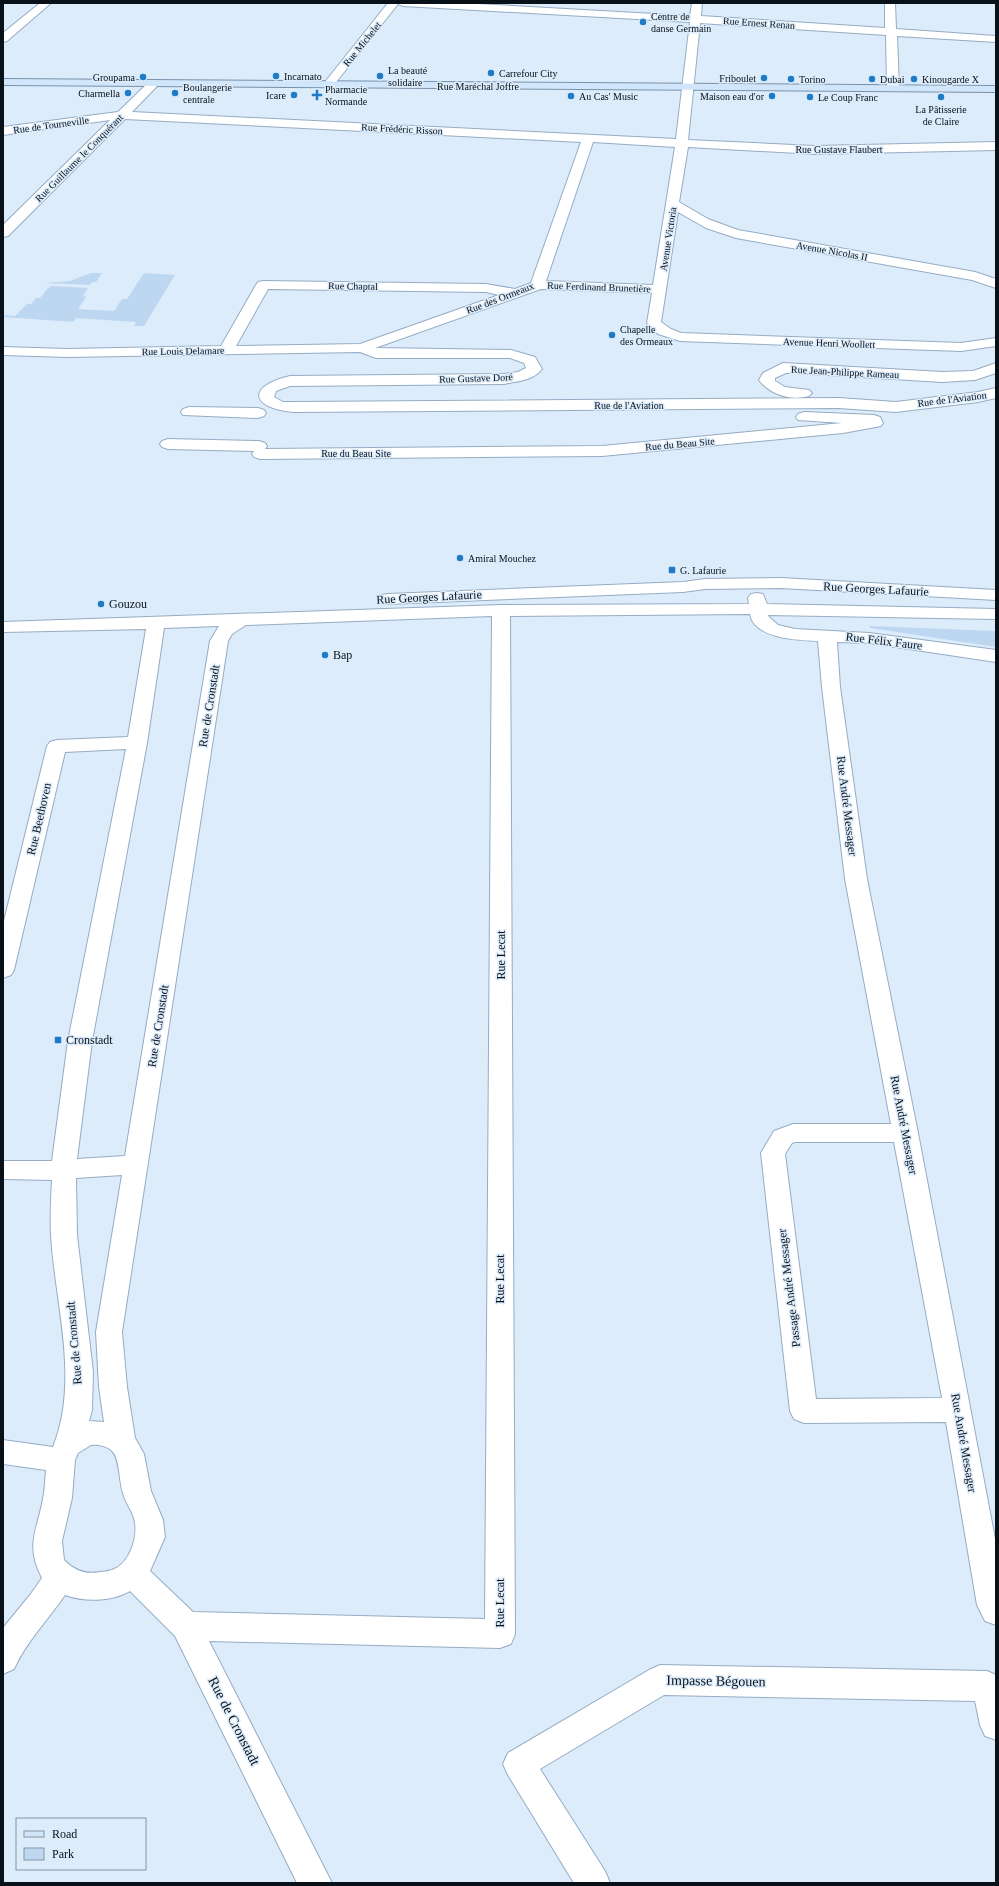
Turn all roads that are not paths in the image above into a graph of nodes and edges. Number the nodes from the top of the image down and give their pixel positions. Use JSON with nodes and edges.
{"nodes":[{"id":1,"x":46,"y":3,"type":"edge"},
{"id":2,"x":394,"y":3,"type":"edge"},
{"id":3,"x":403,"y":3,"type":"edge"},
{"id":4,"x":696,"y":3,"type":"edge"},
{"id":5,"x":890,"y":3,"type":"edge"},
{"id":6,"x":564,"y":8,"type":"edge"},
{"id":7,"x":695,"y":20,"type":"junction"},
{"id":8,"x":891,"y":32,"type":"junction"},
{"id":9,"x":3,"y":39,"type":"edge"},
{"id":10,"x":996,"y":39,"type":"edge"},
{"id":11,"x":3,"y":82,"type":"edge"},
{"id":12,"x":154,"y":83,"type":"junction"},
{"id":13,"x":329,"y":84,"type":"junction"},
{"id":14,"x":689,"y":87,"type":"junction"},
{"id":15,"x":893,"y":88,"type":"junction"},
{"id":16,"x":996,"y":88,"type":"edge"},
{"id":17,"x":122,"y":115,"type":"junction"},
{"id":18,"x":3,"y":131,"type":"edge"},
{"id":19,"x":588,"y":138,"type":"junction"},
{"id":20,"x":682,"y":143,"type":"junction"},
{"id":21,"x":996,"y":146,"type":"edge"},
{"id":22,"x":673,"y":203,"type":"junction"},
{"id":23,"x":3,"y":234,"type":"edge"},
{"id":24,"x":996,"y":284,"type":"edge"},
{"id":25,"x":537,"y":285,"type":"junction"},
{"id":26,"x":660,"y":289,"type":"junction"},
{"id":27,"x":517,"y":293,"type":"junction"},
{"id":28,"x":662,"y":332,"type":"joint"},
{"id":29,"x":996,"y":342,"type":"edge"},
{"id":30,"x":362,"y":348,"type":"junction"},
{"id":31,"x":226,"y":350,"type":"junction"},
{"id":32,"x":3,"y":351,"type":"edge"},
{"id":33,"x":996,"y":368,"type":"edge"},
{"id":34,"x":996,"y":393,"type":"edge"},
{"id":35,"x":266,"y":396,"type":"joint"},
{"id":36,"x":928,"y":402,"type":"junction"},
{"id":37,"x":656,"y":404,"type":"junction"},
{"id":38,"x":189,"y":412,"type":"dead end"},
{"id":39,"x":258,"y":414,"type":"dead end"},
{"id":40,"x":168,"y":444,"type":"dead end"},
{"id":41,"x":756,"y":583,"type":"junction"},
{"id":42,"x":996,"y":595,"type":"edge"},
{"id":43,"x":758,"y":609,"type":"junction"},
{"id":44,"x":207,"y":610,"type":"junction"},
{"id":45,"x":501,"y":610,"type":"junction"},
{"id":46,"x":996,"y":614,"type":"edge"},
{"id":47,"x":240,"y":620,"type":"junction"},
{"id":48,"x":156,"y":623,"type":"junction"},
{"id":49,"x":103,"y":624,"type":"junction"},
{"id":50,"x":3,"y":626,"type":"edge"},
{"id":51,"x":827,"y":636,"type":"junction"},
{"id":52,"x":996,"y":656,"type":"edge"},
{"id":53,"x":137,"y":743,"type":"junction"},
{"id":54,"x":3,"y":970,"type":"edge"},
{"id":55,"x":906,"y":1133,"type":"junction"},
{"id":56,"x":135,"y":1165,"type":"junction"},
{"id":57,"x":64,"y":1169,"type":"junction"},
{"id":58,"x":3,"y":1170,"type":"edge"},
{"id":59,"x":958,"y":1410,"type":"junction"},
{"id":60,"x":122,"y":1442,"type":"junction"},
{"id":61,"x":3,"y":1452,"type":"edge"},
{"id":62,"x":64,"y":1453,"type":"junction"},
{"id":63,"x":132,"y":1574,"type":"junction"},
{"id":64,"x":60,"y":1576,"type":"junction"},
{"id":65,"x":996,"y":1611,"type":"edge"},
{"id":66,"x":186,"y":1626,"type":"junction"},
{"id":67,"x":3,"y":1659,"type":"edge"},
{"id":68,"x":996,"y":1725,"type":"edge"},
{"id":69,"x":315,"y":1883,"type":"edge"},
{"id":70,"x":594,"y":1883,"type":"edge"}],
"edges":[{"from":1,"to":9,"type":"street"},
{"from":2,"to":13,"type":"street","name":"Rue Michelet"},
{"from":3,"to":6,"type":"street","name":"Rue Ernest Renan"},
{"from":4,"to":7,"type":"street","name":"Avenue Victoria"},
{"from":5,"to":8,"type":"street"},
{"from":6,"to":7,"type":"street","name":"Rue Ernest Renan"},
{"from":7,"to":8,"type":"street","name":"Rue Ernest Renan"},
{"from":7,"to":14,"type":"street","name":"Avenue Victoria"},
{"from":8,"to":10,"type":"street","name":"Rue Ernest Renan"},
{"from":8,"to":15,"type":"street"},
{"from":11,"to":12,"type":"main road","name":"Rue Maréchal Joffre"},
{"from":12,"to":13,"type":"main road","name":"Rue Maréchal Joffre"},
{"from":12,"to":17,"type":"street","name":"Rue Guillaume le Conquérant"},
{"from":13,"to":14,"type":"main road","name":"Rue Maréchal Joffre"},
{"from":14,"to":15,"type":"main road","name":"Rue Maréchal Joffre"},
{"from":14,"to":20,"type":"street","name":"Avenue Victoria"},
{"from":15,"to":16,"type":"main road","name":"Rue Maréchal Joffre"},
{"from":17,"to":18,"type":"street","name":"Rue de Tourneville"},
{"from":17,"to":19,"type":"street","name":"Rue Frédéric Risson"},
{"from":17,"to":23,"type":"street","name":"Rue Guillaume le Conquérant"},
{"from":19,"to":20,"type":"street","name":"Rue Frédéric Risson"},
{"from":19,"to":25,"type":"street","name":"Rue des Ormeaux"},
{"from":20,"to":21,"type":"street","name":"Rue Gustave Flaubert"},
{"from":20,"to":22,"type":"street","name":"Avenue Victoria"},
{"from":22,"to":24,"type":"street","name":"Avenue Nicolas II"},
{"from":22,"to":26,"type":"street","name":"Avenue Victoria"},
{"from":25,"to":26,"type":"street","name":"Rue Ferdinand Brunetière"},
{"from":25,"to":27,"type":"street","name":"Rue des Ormeaux"},
{"from":26,"to":28,"type":"street","name":"Avenue Victoria"},
{"from":27,"to":30,"type":"street","name":"Rue des Ormeaux"},
{"from":27,"to":31,"type":"street","name":"Rue Chaptal"},
{"from":28,"to":29,"type":"street","name":"Avenue Henri Woollett"},
{"from":30,"to":31,"type":"street","name":"Rue Louis Delamare"},
{"from":30,"to":35,"type":"street","name":"Rue Gustave Doré"},
{"from":31,"to":32,"type":"street","name":"Rue Louis Delamare"},
{"from":33,"to":36,"type":"street","name":"Rue Jean-Philippe Rameau"},
{"from":34,"to":36,"type":"street","name":"Rue de l'Aviation"},
{"from":35,"to":37,"type":"street","name":"Rue de l'Aviation"},
{"from":36,"to":37,"type":"street","name":"Rue de l'Aviation"},
{"from":37,"to":40,"type":"street","name":"Rue du Beau Site"},
{"from":38,"to":39,"type":"street"},
{"from":41,"to":42,"type":"street","name":"Rue Georges Lafaurie"},
{"from":41,"to":43,"type":"street"},
{"from":41,"to":44,"type":"street","name":"Rue Georges Lafaurie"},
{"from":43,"to":45,"type":"street","name":"Rue Georges Lafaurie"},
{"from":43,"to":46,"type":"street","name":"Rue Georges Lafaurie"},
{"from":43,"to":51,"type":"street","name":"Rue Félix Faure"},
{"from":44,"to":48,"type":"street"},
{"from":44,"to":49,"type":"street","name":"Rue Georges Lafaurie"},
{"from":45,"to":47,"type":"street","name":"Rue Georges Lafaurie"},
{"from":45,"to":66,"type":"street","name":"Rue Lecat"},
{"from":47,"to":48,"type":"street","name":"Rue Georges Lafaurie"},
{"from":47,"to":56,"type":"street","name":"Rue de Cronstadt"},
{"from":48,"to":49,"type":"street"},
{"from":48,"to":53,"type":"street","name":"Rue de Cronstadt"},
{"from":49,"to":50,"type":"street"},
{"from":51,"to":52,"type":"street","name":"Rue Félix Faure"},
{"from":51,"to":55,"type":"street","name":"Rue André Messager"},
{"from":53,"to":54,"type":"street","name":"Rue Beethoven"},
{"from":53,"to":57,"type":"street","name":"Rue de Cronstadt"},
{"from":55,"to":59,"type":"street","name":"Rue André Messager"},
{"from":55,"to":59,"type":"street","name":"Passage André Messager"},
{"from":56,"to":57,"type":"street"},
{"from":56,"to":60,"type":"street","name":"Rue de Cronstadt"},
{"from":57,"to":58,"type":"street"},
{"from":57,"to":62,"type":"street","name":"Rue de Cronstadt"},
{"from":59,"to":65,"type":"street","name":"Rue André Messager"},
{"from":60,"to":62,"type":"street"},
{"from":60,"to":63,"type":"street","name":"Rue de Cronstadt"},
{"from":61,"to":62,"type":"street"},
{"from":62,"to":64,"type":"street","name":"Rue de Cronstadt"},
{"from":63,"to":64,"type":"street"},
{"from":63,"to":66,"type":"street","name":"Rue de Cronstadt"},
{"from":64,"to":67,"type":"street"},
{"from":66,"to":69,"type":"street","name":"Rue de Cronstadt"},
{"from":68,"to":70,"type":"street","name":"Impasse Bégouen"}]}
